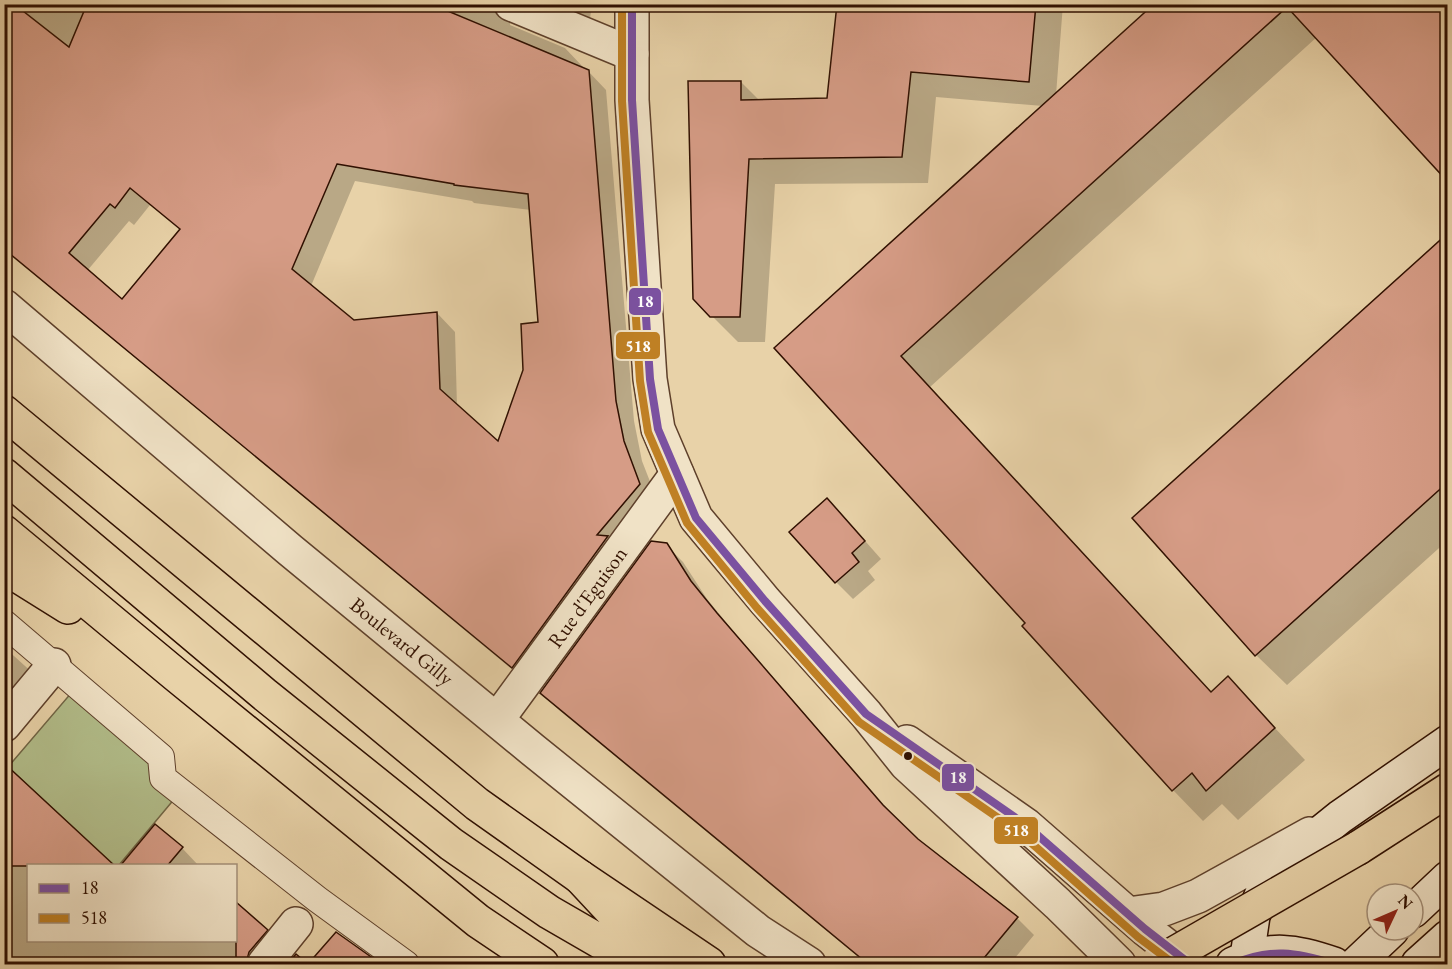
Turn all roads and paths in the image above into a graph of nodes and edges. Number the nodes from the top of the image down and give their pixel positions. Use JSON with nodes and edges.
{"nodes":[{"id":1,"x":511,"y":4,"type":"edge"},
{"id":2,"x":632,"y":4,"type":"edge"},
{"id":3,"x":632,"y":54,"type":"junction"},
{"id":4,"x":4,"y":306,"type":"edge"},
{"id":5,"x":4,"y":412,"type":"edge"},
{"id":6,"x":676,"y":474,"type":"junction"},
{"id":7,"x":4,"y":475,"type":"edge"},
{"id":8,"x":4,"y":532,"type":"edge"},
{"id":9,"x":4,"y":567,"type":"edge"},
{"id":10,"x":4,"y":623,"type":"edge"},
{"id":11,"x":54,"y":665,"type":"junction"},
{"id":12,"x":176,"y":675,"type":"junction"},
{"id":13,"x":866,"y":714,"type":"junction"},
{"id":14,"x":497,"y":720,"type":"junction"},
{"id":15,"x":4,"y":725,"type":"edge"},
{"id":16,"x":1448,"y":742,"type":"edge"},
{"id":17,"x":1448,"y":790,"type":"edge"},
{"id":18,"x":1340,"y":817,"type":"junction"},
{"id":19,"x":580,"y":877,"type":"junction"},
{"id":20,"x":1448,"y":878,"type":"edge"},
{"id":21,"x":317,"y":899,"type":"junction"},
{"id":22,"x":1425,"y":900,"type":"edge"},
{"id":23,"x":1128,"y":914,"type":"junction"},
{"id":24,"x":296,"y":924,"type":"joint"},
{"id":25,"x":1448,"y":937,"type":"edge"},
{"id":26,"x":1379,"y":942,"type":"edge"},
{"id":27,"x":1240,"y":961,"type":"edge"},
{"id":28,"x":264,"y":964,"type":"edge"},
{"id":29,"x":406,"y":964,"type":"edge"},
{"id":30,"x":542,"y":964,"type":"edge"},
{"id":31,"x":639,"y":964,"type":"edge"},
{"id":32,"x":661,"y":964,"type":"edge"},
{"id":33,"x":709,"y":964,"type":"edge"},
{"id":34,"x":808,"y":964,"type":"edge"},
{"id":35,"x":1119,"y":964,"type":"edge"},
{"id":36,"x":1156,"y":964,"type":"edge"},
{"id":37,"x":1190,"y":964,"type":"edge"},
{"id":38,"x":1334,"y":964,"type":"edge"},
{"id":39,"x":1356,"y":964,"type":"edge"},
{"id":40,"x":1418,"y":964,"type":"edge"}],
"edges":[{"from":1,"to":3,"type":"street"},
{"from":2,"to":3,"type":"street"},
{"from":3,"to":6,"type":"street"},
{"from":4,"to":14,"type":"street","name":"Boulevard Gilly"},
{"from":5,"to":19,"type":"highway"},
{"from":6,"to":13,"type":"street"},
{"from":6,"to":14,"type":"street","name":"Rue d'Eguison"},
{"from":7,"to":31,"type":"highway"},
{"from":8,"to":12,"type":"highway"},
{"from":9,"to":12,"type":"highway"},
{"from":10,"to":11,"type":"street"},
{"from":11,"to":15,"type":"street"},
{"from":11,"to":21,"type":"street"},
{"from":12,"to":30,"type":"highway"},
{"from":13,"to":23,"type":"street"},
{"from":13,"to":35,"type":"street"},
{"from":14,"to":34,"type":"street","name":"Boulevard Gilly"},
{"from":16,"to":18,"type":"street"},
{"from":17,"to":36,"type":"highway","bridge":true},
{"from":18,"to":23,"type":"street"},
{"from":18,"to":27,"type":"street"},
{"from":19,"to":32,"type":"highway"},
{"from":19,"to":33,"type":"highway"},
{"from":20,"to":22,"type":"street"},
{"from":21,"to":24,"type":"street"},
{"from":21,"to":29,"type":"street"},
{"from":23,"to":37,"type":"street"},
{"from":24,"to":28,"type":"street"},
{"from":25,"to":40,"type":"street"},
{"from":26,"to":39,"type":"street"},
{"from":27,"to":38,"type":"street"}]}
